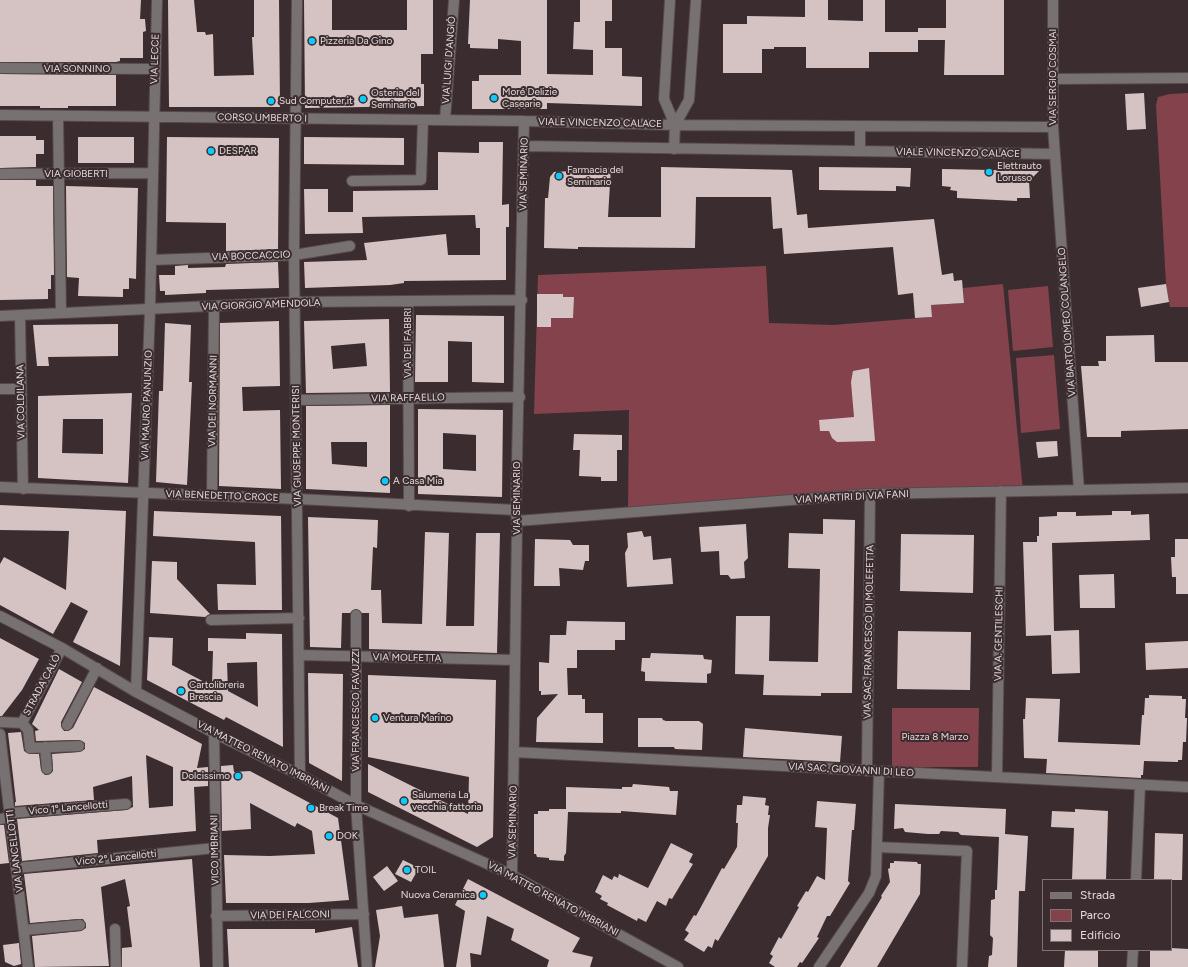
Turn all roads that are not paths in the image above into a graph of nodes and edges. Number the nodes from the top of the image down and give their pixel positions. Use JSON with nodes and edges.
{"nodes":[{"id":1,"x":157,"y":0,"type":"edge"},
{"id":2,"x":297,"y":0,"type":"edge"},
{"id":3,"x":454,"y":0,"type":"edge"},
{"id":4,"x":670,"y":0,"type":"edge"},
{"id":5,"x":696,"y":0,"type":"edge"},
{"id":6,"x":1053,"y":0,"type":"edge"},
{"id":7,"x":0,"y":68,"type":"edge"},
{"id":8,"x":155,"y":69,"type":"junction"},
{"id":9,"x":1188,"y":78,"type":"edge"},
{"id":10,"x":1053,"y":80,"type":"junction"},
{"id":11,"x":0,"y":115,"type":"edge"},
{"id":12,"x":58,"y":116,"type":"junction"},
{"id":13,"x":154,"y":117,"type":"junction"},
{"id":14,"x":296,"y":118,"type":"junction"},
{"id":15,"x":423,"y":120,"type":"junction"},
{"id":16,"x":445,"y":120,"type":"junction"},
{"id":17,"x":524,"y":121,"type":"junction"},
{"id":18,"x":675,"y":125,"type":"junction"},
{"id":19,"x":860,"y":126,"type":"junction"},
{"id":20,"x":1053,"y":127,"type":"junction"},
{"id":21,"x":524,"y":146,"type":"junction"},
{"id":22,"x":674,"y":149,"type":"junction"},
{"id":23,"x":860,"y":151,"type":"junction"},
{"id":24,"x":1055,"y":154,"type":"junction"},
{"id":25,"x":152,"y":173,"type":"junction"},
{"id":26,"x":0,"y":174,"type":"edge"},
{"id":27,"x":59,"y":174,"type":"junction"},
{"id":28,"x":352,"y":180,"type":"dead end"},
{"id":29,"x":350,"y":246,"type":"dead end"},
{"id":30,"x":294,"y":255,"type":"junction"},
{"id":31,"x":151,"y":260,"type":"junction"},
{"id":32,"x":522,"y":300,"type":"junction"},
{"id":33,"x":408,"y":301,"type":"junction"},
{"id":34,"x":295,"y":302,"type":"junction"},
{"id":35,"x":214,"y":306,"type":"junction"},
{"id":36,"x":150,"y":309,"type":"junction"},
{"id":37,"x":61,"y":313,"type":"junction"},
{"id":38,"x":20,"y":315,"type":"junction"},
{"id":39,"x":0,"y":316,"type":"edge"},
{"id":40,"x":21,"y":388,"type":"junction"},
{"id":41,"x":0,"y":389,"type":"edge"},
{"id":42,"x":409,"y":397,"type":"junction"},
{"id":43,"x":520,"y":397,"type":"junction"},
{"id":44,"x":296,"y":400,"type":"junction"},
{"id":45,"x":0,"y":487,"type":"edge"},
{"id":46,"x":1188,"y":488,"type":"edge"},
{"id":47,"x":23,"y":489,"type":"junction"},
{"id":48,"x":1078,"y":490,"type":"junction"},
{"id":49,"x":1001,"y":491,"type":"junction"},
{"id":50,"x":143,"y":494,"type":"junction"},
{"id":51,"x":870,"y":494,"type":"junction"},
{"id":52,"x":212,"y":496,"type":"junction"},
{"id":53,"x":298,"y":499,"type":"junction"},
{"id":54,"x":410,"y":506,"type":"junction"},
{"id":55,"x":516,"y":510,"type":"junction"},
{"id":56,"x":517,"y":521,"type":"junction"},
{"id":57,"x":356,"y":615,"type":"dead end"},
{"id":58,"x":0,"y":616,"type":"edge"},
{"id":59,"x":299,"y":618,"type":"junction"},
{"id":60,"x":211,"y":620,"type":"dead end"},
{"id":61,"x":62,"y":648,"type":"junction"},
{"id":62,"x":299,"y":654,"type":"junction"},
{"id":63,"x":355,"y":657,"type":"junction"},
{"id":64,"x":515,"y":660,"type":"junction"},
{"id":65,"x":97,"y":668,"type":"junction"},
{"id":66,"x":136,"y":692,"type":"junction"},
{"id":67,"x":0,"y":722,"type":"edge"},
{"id":68,"x":22,"y":723,"type":"junction"},
{"id":69,"x":67,"y":725,"type":"dead end"},
{"id":70,"x":214,"y":733,"type":"junction"},
{"id":71,"x":0,"y":734,"type":"edge"},
{"id":72,"x":79,"y":746,"type":"dead end"},
{"id":73,"x":45,"y":747,"type":"junction"},
{"id":74,"x":514,"y":752,"type":"junction"},
{"id":75,"x":47,"y":769,"type":"dead end"},
{"id":76,"x":867,"y":771,"type":"junction"},
{"id":77,"x":880,"y":771,"type":"junction"},
{"id":78,"x":300,"y":775,"type":"junction"},
{"id":79,"x":997,"y":777,"type":"junction"},
{"id":80,"x":1140,"y":785,"type":"junction"},
{"id":81,"x":1188,"y":787,"type":"edge"},
{"id":82,"x":126,"y":804,"type":"dead end"},
{"id":83,"x":356,"y":805,"type":"junction"},
{"id":84,"x":11,"y":815,"type":"junction"},
{"id":85,"x":0,"y":819,"type":"edge"},
{"id":86,"x":877,"y":847,"type":"junction"},
{"id":87,"x":215,"y":848,"type":"junction"},
{"id":88,"x":17,"y":868,"type":"junction"},
{"id":89,"x":512,"y":875,"type":"junction"},
{"id":90,"x":1136,"y":879,"type":"edge"},
{"id":91,"x":364,"y":914,"type":"junction"},
{"id":92,"x":216,"y":916,"type":"junction"},
{"id":93,"x":80,"y":924,"type":"dead end"},
{"id":94,"x":115,"y":929,"type":"dead end"},
{"id":95,"x":24,"y":930,"type":"junction"},
{"id":96,"x":1133,"y":951,"type":"edge"},
{"id":97,"x":28,"y":967,"type":"edge"},
{"id":98,"x":116,"y":967,"type":"edge"},
{"id":99,"x":218,"y":967,"type":"edge"},
{"id":100,"x":366,"y":967,"type":"edge"},
{"id":101,"x":678,"y":967,"type":"edge"},
{"id":102,"x":818,"y":967,"type":"edge"},
{"id":103,"x":962,"y":967,"type":"edge"},
{"id":104,"x":1132,"y":967,"type":"edge"}],
"edges":[{"from":1,"to":8,"type":"street","name":"VIA LECCE"},
{"from":2,"to":14,"type":"street","name":"VIA GIUSEPPE MONTERISI"},
{"from":3,"to":16,"type":"street","name":"VIA LUIGI D'ANGIÒ"},
{"from":4,"to":18,"type":"street"},
{"from":5,"to":18,"type":"street"},
{"from":6,"to":10,"type":"street","name":"VIA SERGIO COSMAI"},
{"from":7,"to":8,"type":"street","name":"VIA SONNINO"},
{"from":8,"to":13,"type":"street","name":"VIA LECCE"},
{"from":9,"to":10,"type":"street"},
{"from":10,"to":20,"type":"street","name":"VIA SERGIO COSMAI"},
{"from":11,"to":12,"type":"street","name":"CORSO UMBERTO I"},
{"from":12,"to":13,"type":"street","name":"CORSO UMBERTO I"},
{"from":12,"to":27,"type":"street"},
{"from":13,"to":14,"type":"street","name":"CORSO UMBERTO I"},
{"from":13,"to":25,"type":"street","name":"VIA MAURO PANUNZIO"},
{"from":14,"to":15,"type":"street","name":"CORSO UMBERTO I"},
{"from":14,"to":30,"type":"street","name":"VIA GIUSEPPE MONTERISI"},
{"from":15,"to":16,"type":"street","name":"CORSO UMBERTO I"},
{"from":15,"to":28,"type":"street"},
{"from":16,"to":17,"type":"street","name":"CORSO UMBERTO I"},
{"from":17,"to":18,"type":"street","name":"VIALE VINCENZO CALACE"},
{"from":17,"to":21,"type":"street","name":"VIA SEMINARIO"},
{"from":18,"to":19,"type":"street","name":"VIALE VINCENZO CALACE"},
{"from":18,"to":22,"type":"street","name":"VIALE VINCENZO CALACE"},
{"from":19,"to":20,"type":"street","name":"VIALE VINCENZO CALACE"},
{"from":19,"to":23,"type":"street"},
{"from":20,"to":24,"type":"street","name":"VIA SERGIO COSMAI"},
{"from":21,"to":22,"type":"street","name":"VIALE VINCENZO CALACE"},
{"from":21,"to":32,"type":"street","name":"VIA SEMINARIO"},
{"from":22,"to":23,"type":"street","name":"VIALE VINCENZO CALACE"},
{"from":23,"to":24,"type":"street","name":"VIALE VINCENZO CALACE"},
{"from":24,"to":48,"type":"street","name":"VIA BARTOLOMEO COLANGELO"},
{"from":25,"to":27,"type":"street","name":"VIA GIOBERTI"},
{"from":25,"to":31,"type":"street","name":"VIA MAURO PANUNZIO"},
{"from":26,"to":27,"type":"street","name":"VIA GIOBERTI"},
{"from":27,"to":37,"type":"street"},
{"from":29,"to":30,"type":"street","name":"VIA BOCCACCIO"},
{"from":30,"to":31,"type":"street","name":"VIA BOCCACCIO"},
{"from":30,"to":34,"type":"street","name":"VIA GIUSEPPE MONTERISI"},
{"from":31,"to":36,"type":"street","name":"VIA MAURO PANUNZIO"},
{"from":32,"to":33,"type":"street","name":"VIA GIORGIO AMENDOLA"},
{"from":32,"to":43,"type":"street","name":"VIA SEMINARIO"},
{"from":33,"to":34,"type":"street","name":"VIA GIORGIO AMENDOLA"},
{"from":33,"to":42,"type":"street","name":"VIA DEI FABBRI"},
{"from":34,"to":35,"type":"street","name":"VIA GIORGIO AMENDOLA"},
{"from":34,"to":44,"type":"street","name":"VIA GIUSEPPE MONTERISI"},
{"from":35,"to":36,"type":"street","name":"VIA GIORGIO AMENDOLA"},
{"from":35,"to":52,"type":"street","name":"VIA DEI NORMANNI"},
{"from":36,"to":37,"type":"street","name":"VIA GIORGIO AMENDOLA"},
{"from":36,"to":50,"type":"street","name":"VIA MAURO PANUNZIO"},
{"from":37,"to":38,"type":"street","name":"VIA GIORGIO AMENDOLA"},
{"from":38,"to":39,"type":"street","name":"VIA GIORGIO AMENDOLA"},
{"from":38,"to":40,"type":"street","name":"VIA COLDILANA"},
{"from":40,"to":41,"type":"street"},
{"from":40,"to":47,"type":"street","name":"VIA COLDILANA"},
{"from":42,"to":43,"type":"street","name":"VIA RAFFAELLO"},
{"from":42,"to":44,"type":"street","name":"VIA RAFFAELLO"},
{"from":42,"to":54,"type":"street","name":"VIA DEI FABBRI"},
{"from":43,"to":55,"type":"street","name":"VIA SEMINARIO"},
{"from":44,"to":53,"type":"street","name":"VIA GIUSEPPE MONTERISI"},
{"from":45,"to":47,"type":"street","name":"VIA BENEDETTO CROCE"},
{"from":46,"to":48,"type":"street","name":"VIA MARTIRI DI VIA FANI"},
{"from":47,"to":50,"type":"street","name":"VIA BENEDETTO CROCE"},
{"from":48,"to":49,"type":"street","name":"VIA MARTIRI DI VIA FANI"},
{"from":49,"to":51,"type":"street","name":"VIA MARTIRI DI VIA FANI"},
{"from":49,"to":79,"type":"street","name":"VIA A. GENTILESCHI"},
{"from":50,"to":52,"type":"street","name":"VIA BENEDETTO CROCE"},
{"from":50,"to":66,"type":"street","name":"VIA MAURO PANUNZIO"},
{"from":51,"to":56,"type":"street","name":"VIA MARTIRI DI VIA FANI"},
{"from":51,"to":76,"type":"street","name":"VIA SAC. FRANCESCO DI MOLEFETTA"},
{"from":52,"to":53,"type":"street","name":"VIA BENEDETTO CROCE"},
{"from":53,"to":54,"type":"street","name":"VIA BENEDETTO CROCE"},
{"from":53,"to":59,"type":"street","name":"VIA GIUSEPPE MONTERISI"},
{"from":54,"to":55,"type":"street","name":"VIA BENEDETTO CROCE"},
{"from":55,"to":56,"type":"street","name":"VIA SEMINARIO"},
{"from":56,"to":64,"type":"street","name":"VIA SEMINARIO"},
{"from":57,"to":63,"type":"street","name":"VIA FRANCESCO FAVUZZI"},
{"from":58,"to":61,"type":"street","name":"VIA MATTEO RENATO IMBRIANI"},
{"from":59,"to":60,"type":"street"},
{"from":59,"to":62,"type":"street","name":"VIA GIUSEPPE MONTERISI"},
{"from":61,"to":65,"type":"street","name":"VIA MATTEO RENATO IMBRIANI"},
{"from":61,"to":68,"type":"street","name":"STRADA CALÒ"},
{"from":62,"to":63,"type":"street","name":"VIA MOLFETTA"},
{"from":62,"to":78,"type":"street","name":"VIA GIUSEPPE MONTERISI"},
{"from":63,"to":64,"type":"street","name":"VIA MOLFETTA"},
{"from":63,"to":83,"type":"street","name":"VIA FRANCESCO FAVUZZI"},
{"from":64,"to":74,"type":"street","name":"VIA SEMINARIO"},
{"from":65,"to":66,"type":"street","name":"VIA MATTEO RENATO IMBRIANI"},
{"from":65,"to":69,"type":"street"},
{"from":66,"to":70,"type":"street","name":"VIA MATTEO RENATO IMBRIANI"},
{"from":67,"to":68,"type":"street"},
{"from":68,"to":73,"type":"street"},
{"from":70,"to":78,"type":"street","name":"VIA MATTEO RENATO IMBRIANI"},
{"from":70,"to":87,"type":"street","name":"VICO IMBRIANI"},
{"from":71,"to":84,"type":"street","name":"VIA LANCELLOTTI"},
{"from":72,"to":73,"type":"street"},
{"from":73,"to":75,"type":"street"},
{"from":74,"to":76,"type":"street","name":"VIA SAC. GIOVANNI DI LEO"},
{"from":74,"to":89,"type":"street","name":"VIA SEMINARIO"},
{"from":76,"to":77,"type":"street","name":"VIA SAC. GIOVANNI DI LEO"},
{"from":77,"to":79,"type":"street","name":"VIA SAC. GIOVANNI DI LEO"},
{"from":77,"to":86,"type":"street"},
{"from":78,"to":83,"type":"street","name":"VIA MATTEO RENATO IMBRIANI"},
{"from":79,"to":80,"type":"street","name":"VIA SAC. GIOVANNI DI LEO"},
{"from":80,"to":81,"type":"street","name":"VIA SAC. GIOVANNI DI LEO"},
{"from":80,"to":90,"type":"street"},
{"from":82,"to":84,"type":"street","name":"Vico 1º Lancellotti"},
{"from":83,"to":89,"type":"street","name":"VIA MATTEO RENATO IMBRIANI"},
{"from":83,"to":91,"type":"street","name":"VIA FRANCESCO FAVUZZI"},
{"from":84,"to":85,"type":"street","name":"Vico 1º Lancellotti"},
{"from":84,"to":88,"type":"street","name":"VIA LANCELLOTTI"},
{"from":86,"to":102,"type":"street"},
{"from":86,"to":103,"type":"street"},
{"from":87,"to":88,"type":"street","name":"Vico 2º Lancellotti"},
{"from":87,"to":92,"type":"street","name":"VICO IMBRIANI"},
{"from":88,"to":95,"type":"street","name":"VIA LANCELLOTTI"},
{"from":89,"to":101,"type":"street","name":"VIA MATTEO RENATO IMBRIANI"},
{"from":91,"to":92,"type":"street","name":"VIA DEI FALCONI"},
{"from":91,"to":100,"type":"street","name":"VIA FRANCESCO FAVUZZI"},
{"from":92,"to":99,"type":"street","name":"VICO IMBRIANI"},
{"from":93,"to":95,"type":"street"},
{"from":94,"to":98,"type":"street"},
{"from":95,"to":97,"type":"street","name":"VIA LANCELLOTTI"},
{"from":96,"to":104,"type":"street"}]}
